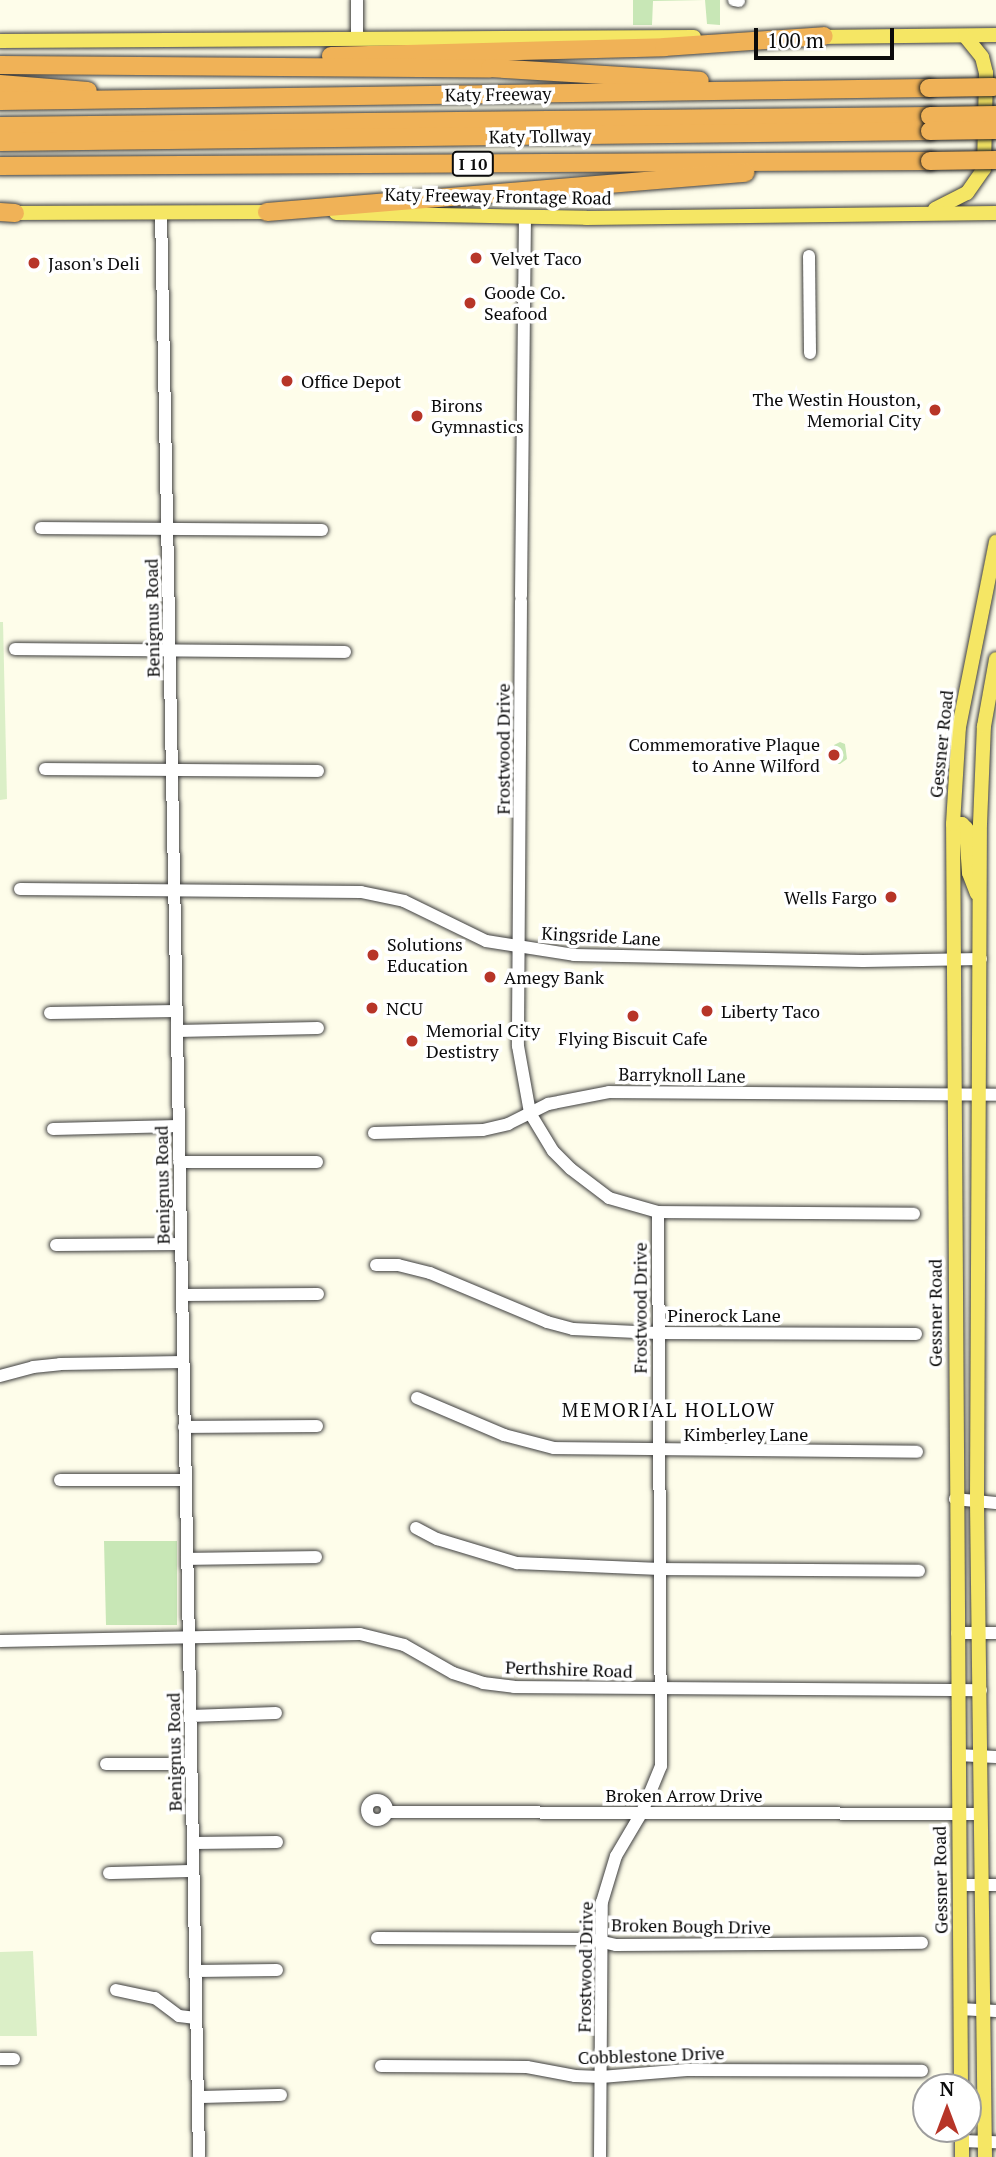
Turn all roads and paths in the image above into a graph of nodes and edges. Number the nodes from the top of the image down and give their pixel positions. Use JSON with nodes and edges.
{"nodes":[{"id":1,"x":357,"y":0,"type":"edge"},
{"id":2,"x":824,"y":36,"type":"junction"},
{"id":3,"x":965,"y":36,"type":"junction"},
{"id":4,"x":996,"y":36,"type":"edge"},
{"id":5,"x":357,"y":39,"type":"junction"},
{"id":6,"x":0,"y":41,"type":"edge"},
{"id":7,"x":7,"y":65,"type":"edge"},
{"id":8,"x":0,"y":84,"type":"edge"},
{"id":9,"x":996,"y":87,"type":"edge"},
{"id":10,"x":819,"y":89,"type":"junction"},
{"id":11,"x":193,"y":100,"type":"junction"},
{"id":12,"x":0,"y":101,"type":"edge"},
{"id":13,"x":996,"y":115,"type":"edge"},
{"id":14,"x":930,"y":123,"type":"junction"},
{"id":15,"x":0,"y":126,"type":"edge"},
{"id":16,"x":996,"y":130,"type":"edge"},
{"id":17,"x":0,"y":142,"type":"edge"},
{"id":18,"x":996,"y":160,"type":"edge"},
{"id":19,"x":827,"y":163,"type":"junction"},
{"id":20,"x":0,"y":166,"type":"edge"},
{"id":21,"x":118,"y":167,"type":"junction"},
{"id":22,"x":0,"y":176,"type":"edge"},
{"id":23,"x":162,"y":212,"type":"junction"},
{"id":24,"x":267,"y":212,"type":"junction"},
{"id":25,"x":5,"y":213,"type":"edge"},
{"id":26,"x":996,"y":213,"type":"edge"},
{"id":27,"x":920,"y":214,"type":"junction"},
{"id":28,"x":525,"y":216,"type":"junction"},
{"id":29,"x":809,"y":256,"type":"dead end"},
{"id":30,"x":810,"y":353,"type":"dead end"},
{"id":31,"x":41,"y":528,"type":"dead end"},
{"id":32,"x":168,"y":529,"type":"junction"},
{"id":33,"x":322,"y":530,"type":"dead end"},
{"id":34,"x":996,"y":542,"type":"edge"},
{"id":35,"x":15,"y":649,"type":"dead end"},
{"id":36,"x":170,"y":649,"type":"junction"},
{"id":37,"x":345,"y":652,"type":"dead end"},
{"id":38,"x":996,"y":659,"type":"edge"},
{"id":39,"x":45,"y":769,"type":"dead end"},
{"id":40,"x":172,"y":771,"type":"junction"},
{"id":41,"x":318,"y":771,"type":"dead end"},
{"id":42,"x":953,"y":824,"type":"junction"},
{"id":43,"x":20,"y":889,"type":"dead end"},
{"id":44,"x":174,"y":890,"type":"junction"},
{"id":45,"x":981,"y":901,"type":"junction"},
{"id":46,"x":519,"y":947,"type":"junction"},
{"id":47,"x":981,"y":959,"type":"junction"},
{"id":48,"x":954,"y":961,"type":"junction"},
{"id":49,"x":176,"y":1012,"type":"junction"},
{"id":50,"x":50,"y":1013,"type":"dead end"},
{"id":51,"x":318,"y":1028,"type":"dead end"},
{"id":52,"x":177,"y":1031,"type":"junction"},
{"id":53,"x":996,"y":1095,"type":"edge"},
{"id":54,"x":954,"y":1096,"type":"junction"},
{"id":55,"x":979,"y":1096,"type":"junction"},
{"id":56,"x":530,"y":1113,"type":"junction"},
{"id":57,"x":178,"y":1126,"type":"junction"},
{"id":58,"x":53,"y":1129,"type":"dead end"},
{"id":59,"x":374,"y":1133,"type":"dead end"},
{"id":60,"x":179,"y":1162,"type":"junction"},
{"id":61,"x":317,"y":1162,"type":"dead end"},
{"id":62,"x":658,"y":1212,"type":"junction"},
{"id":63,"x":914,"y":1214,"type":"dead end"},
{"id":64,"x":181,"y":1244,"type":"junction"},
{"id":65,"x":56,"y":1245,"type":"dead end"},
{"id":66,"x":376,"y":1265,"type":"dead end"},
{"id":67,"x":953,"y":1277,"type":"junction"},
{"id":68,"x":978,"y":1278,"type":"junction"},
{"id":69,"x":318,"y":1294,"type":"dead end"},
{"id":70,"x":182,"y":1295,"type":"junction"},
{"id":71,"x":657,"y":1333,"type":"junction"},
{"id":72,"x":916,"y":1334,"type":"dead end"},
{"id":73,"x":183,"y":1362,"type":"junction"},
{"id":74,"x":2,"y":1375,"type":"edge"},
{"id":75,"x":416,"y":1398,"type":"dead end"},
{"id":76,"x":317,"y":1426,"type":"dead end"},
{"id":77,"x":184,"y":1427,"type":"junction"},
{"id":78,"x":659,"y":1451,"type":"junction"},
{"id":79,"x":917,"y":1452,"type":"dead end"},
{"id":80,"x":185,"y":1479,"type":"junction"},
{"id":81,"x":60,"y":1480,"type":"dead end"},
{"id":82,"x":955,"y":1499,"type":"junction"},
{"id":83,"x":977,"y":1499,"type":"junction"},
{"id":84,"x":996,"y":1503,"type":"edge"},
{"id":85,"x":416,"y":1528,"type":"dead end"},
{"id":86,"x":316,"y":1557,"type":"dead end"},
{"id":87,"x":187,"y":1559,"type":"junction"},
{"id":88,"x":660,"y":1569,"type":"junction"},
{"id":89,"x":919,"y":1571,"type":"dead end"},
{"id":90,"x":979,"y":1632,"type":"junction"},
{"id":91,"x":957,"y":1633,"type":"junction"},
{"id":92,"x":996,"y":1633,"type":"edge"},
{"id":93,"x":189,"y":1637,"type":"junction"},
{"id":94,"x":0,"y":1641,"type":"edge"},
{"id":95,"x":661,"y":1689,"type":"junction"},
{"id":96,"x":957,"y":1690,"type":"junction"},
{"id":97,"x":981,"y":1690,"type":"junction"},
{"id":98,"x":275,"y":1713,"type":"dead end"},
{"id":99,"x":190,"y":1716,"type":"junction"},
{"id":100,"x":958,"y":1755,"type":"junction"},
{"id":101,"x":989,"y":1756,"type":"edge"},
{"id":102,"x":106,"y":1763,"type":"dead end"},
{"id":103,"x":191,"y":1764,"type":"junction"},
{"id":104,"x":387,"y":1812,"type":"dead end"},
{"id":105,"x":642,"y":1812,"type":"junction"},
{"id":106,"x":958,"y":1814,"type":"junction"},
{"id":107,"x":981,"y":1814,"type":"junction"},
{"id":108,"x":277,"y":1842,"type":"dead end"},
{"id":109,"x":194,"y":1843,"type":"junction"},
{"id":110,"x":193,"y":1871,"type":"junction"},
{"id":111,"x":109,"y":1872,"type":"dead end"},
{"id":112,"x":959,"y":1885,"type":"junction"},
{"id":113,"x":989,"y":1885,"type":"edge"},
{"id":114,"x":377,"y":1938,"type":"dead end"},
{"id":115,"x":603,"y":1943,"type":"junction"},
{"id":116,"x":922,"y":1943,"type":"dead end"},
{"id":117,"x":277,"y":1970,"type":"dead end"},
{"id":118,"x":196,"y":1971,"type":"junction"},
{"id":119,"x":116,"y":1990,"type":"dead end"},
{"id":120,"x":960,"y":2009,"type":"junction"},
{"id":121,"x":990,"y":2011,"type":"edge"},
{"id":122,"x":196,"y":2018,"type":"junction"},
{"id":123,"x":0,"y":2059,"type":"edge"},
{"id":124,"x":14,"y":2059,"type":"dead end"},
{"id":125,"x":381,"y":2066,"type":"dead end"},
{"id":126,"x":922,"y":2071,"type":"dead end"},
{"id":127,"x":961,"y":2073,"type":"edge"},
{"id":128,"x":601,"y":2077,"type":"junction"},
{"id":129,"x":281,"y":2095,"type":"dead end"},
{"id":130,"x":198,"y":2097,"type":"junction"},
{"id":131,"x":990,"y":2142,"type":"edge"},
{"id":132,"x":199,"y":2157,"type":"edge"},
{"id":133,"x":600,"y":2157,"type":"edge"},
{"id":134,"x":985,"y":2157,"type":"edge"}],
"edges":[{"from":1,"to":5,"type":"street"},
{"from":2,"to":3,"type":"main road"},
{"from":2,"to":5,"type":"main road"},
{"from":2,"to":7,"type":"highway"},
{"from":3,"to":4,"type":"main road"},
{"from":3,"to":27,"type":"main road"},
{"from":5,"to":6,"type":"main road"},
{"from":7,"to":10,"type":"highway"},
{"from":8,"to":11,"type":"highway"},
{"from":9,"to":10,"type":"highway","name":"Katy Freeway","bridge":true},
{"from":10,"to":11,"type":"highway","name":"Katy Freeway"},
{"from":11,"to":12,"type":"highway","name":"Katy Freeway"},
{"from":13,"to":14,"type":"highway","name":"Katy Tollway","bridge":true},
{"from":14,"to":15,"type":"highway","name":"Katy Tollway"},
{"from":14,"to":16,"type":"highway","name":"Katy Tollway","bridge":true},
{"from":14,"to":17,"type":"highway","name":"Katy Tollway"},
{"from":18,"to":19,"type":"highway","number":"I 10","bridge":true},
{"from":19,"to":21,"type":"highway","number":"I 10"},
{"from":19,"to":24,"type":"highway"},
{"from":20,"to":21,"type":"highway","number":"I 10"},
{"from":21,"to":22,"type":"highway"},
{"from":23,"to":24,"type":"main road","name":"Katy Freeway Frontage Road"},
{"from":23,"to":25,"type":"main road","name":"Katy Freeway Frontage Road"},
{"from":23,"to":32,"type":"street","name":"Benignus Road"},
{"from":24,"to":28,"type":"main road","name":"Katy Freeway Frontage Road"},
{"from":26,"to":27,"type":"main road","name":"Katy Freeway Frontage Road"},
{"from":27,"to":28,"type":"main road","name":"Katy Freeway Frontage Road"},
{"from":28,"to":46,"type":"street","name":"Frostwood Drive"},
{"from":29,"to":30,"type":"street"},
{"from":31,"to":32,"type":"street"},
{"from":32,"to":33,"type":"street"},
{"from":32,"to":36,"type":"street","name":"Benignus Road"},
{"from":34,"to":42,"type":"main road","name":"Gessner Road"},
{"from":35,"to":36,"type":"street"},
{"from":36,"to":37,"type":"street"},
{"from":36,"to":40,"type":"street","name":"Benignus Road"},
{"from":38,"to":45,"type":"main road"},
{"from":39,"to":40,"type":"street"},
{"from":40,"to":41,"type":"street"},
{"from":40,"to":44,"type":"street","name":"Benignus Road"},
{"from":42,"to":45,"type":"main road"},
{"from":42,"to":48,"type":"main road","name":"Gessner Road"},
{"from":43,"to":44,"type":"street","name":"Kingsride Lane"},
{"from":44,"to":46,"type":"street","name":"Kingsride Lane"},
{"from":44,"to":49,"type":"street","name":"Benignus Road"},
{"from":45,"to":47,"type":"main road"},
{"from":46,"to":48,"type":"street","name":"Kingsride Lane"},
{"from":46,"to":56,"type":"street","name":"Frostwood Drive"},
{"from":47,"to":48,"type":"street","name":"Kingsride Lane"},
{"from":47,"to":55,"type":"main road"},
{"from":48,"to":54,"type":"main road","name":"Gessner Road"},
{"from":49,"to":50,"type":"street"},
{"from":49,"to":52,"type":"street","name":"Benignus Road"},
{"from":51,"to":52,"type":"street"},
{"from":52,"to":57,"type":"street","name":"Benignus Road"},
{"from":53,"to":55,"type":"street","name":"Barryknoll Lane"},
{"from":54,"to":55,"type":"street","name":"Barryknoll Lane"},
{"from":54,"to":56,"type":"street","name":"Barryknoll Lane"},
{"from":54,"to":67,"type":"main road","name":"Gessner Road"},
{"from":55,"to":68,"type":"main road"},
{"from":56,"to":59,"type":"street","name":"Barryknoll Lane"},
{"from":56,"to":62,"type":"street","name":"Frostwood Drive"},
{"from":57,"to":58,"type":"street"},
{"from":57,"to":60,"type":"street","name":"Benignus Road"},
{"from":60,"to":61,"type":"street"},
{"from":60,"to":64,"type":"street","name":"Benignus Road"},
{"from":62,"to":63,"type":"street"},
{"from":62,"to":71,"type":"street","name":"Frostwood Drive"},
{"from":64,"to":65,"type":"street"},
{"from":64,"to":70,"type":"street","name":"Benignus Road"},
{"from":66,"to":71,"type":"street","name":"Pinerock Lane"},
{"from":67,"to":68,"type":"main road"},
{"from":67,"to":82,"type":"main road","name":"Gessner Road"},
{"from":68,"to":83,"type":"main road"},
{"from":69,"to":70,"type":"street"},
{"from":70,"to":73,"type":"street","name":"Benignus Road"},
{"from":71,"to":72,"type":"street","name":"Pinerock Lane"},
{"from":71,"to":78,"type":"street","name":"Frostwood Drive"},
{"from":73,"to":74,"type":"street"},
{"from":73,"to":77,"type":"street","name":"Benignus Road"},
{"from":75,"to":78,"type":"street","name":"Kimberley Lane"},
{"from":76,"to":77,"type":"street"},
{"from":77,"to":80,"type":"street","name":"Benignus Road"},
{"from":78,"to":79,"type":"street","name":"Kimberley Lane"},
{"from":78,"to":88,"type":"street","name":"Frostwood Drive"},
{"from":80,"to":81,"type":"street"},
{"from":80,"to":87,"type":"street","name":"Benignus Road"},
{"from":82,"to":83,"type":"street"},
{"from":82,"to":91,"type":"main road","name":"Gessner Road"},
{"from":83,"to":84,"type":"street"},
{"from":83,"to":90,"type":"main road"},
{"from":85,"to":88,"type":"street"},
{"from":86,"to":87,"type":"street"},
{"from":87,"to":93,"type":"street","name":"Benignus Road"},
{"from":88,"to":89,"type":"street"},
{"from":88,"to":95,"type":"street","name":"Frostwood Drive"},
{"from":90,"to":91,"type":"street"},
{"from":90,"to":92,"type":"street"},
{"from":90,"to":97,"type":"main road"},
{"from":91,"to":96,"type":"main road","name":"Gessner Road"},
{"from":93,"to":94,"type":"street","name":"Perthshire Road"},
{"from":93,"to":95,"type":"street","name":"Perthshire Road"},
{"from":93,"to":99,"type":"street","name":"Benignus Road"},
{"from":95,"to":96,"type":"street","name":"Perthshire Road"},
{"from":95,"to":105,"type":"street","name":"Frostwood Drive"},
{"from":96,"to":97,"type":"street","name":"Perthshire Road"},
{"from":96,"to":100,"type":"main road","name":"Gessner Road"},
{"from":97,"to":101,"type":"main road"},
{"from":98,"to":99,"type":"street"},
{"from":99,"to":103,"type":"street","name":"Benignus Road"},
{"from":100,"to":101,"type":"street"},
{"from":100,"to":106,"type":"main road","name":"Gessner Road"},
{"from":101,"to":107,"type":"main road"},
{"from":102,"to":103,"type":"street"},
{"from":103,"to":109,"type":"street","name":"Benignus Road"},
{"from":104,"to":105,"type":"street","name":"Broken Arrow Drive"},
{"from":105,"to":106,"type":"street","name":"Broken Arrow Drive"},
{"from":105,"to":115,"type":"street","name":"Frostwood Drive"},
{"from":106,"to":107,"type":"street","name":"Broken Arrow Drive"},
{"from":106,"to":112,"type":"main road","name":"Gessner Road"},
{"from":107,"to":113,"type":"main road"},
{"from":108,"to":109,"type":"street"},
{"from":109,"to":110,"type":"street","name":"Benignus Road"},
{"from":110,"to":111,"type":"street"},
{"from":110,"to":118,"type":"street","name":"Benignus Road"},
{"from":112,"to":113,"type":"street"},
{"from":112,"to":120,"type":"main road","name":"Gessner Road"},
{"from":113,"to":121,"type":"main road"},
{"from":114,"to":115,"type":"street","name":"Broken Bough Drive"},
{"from":115,"to":116,"type":"street","name":"Broken Bough Drive"},
{"from":115,"to":128,"type":"street","name":"Frostwood Drive"},
{"from":117,"to":118,"type":"street"},
{"from":118,"to":122,"type":"street","name":"Benignus Road"},
{"from":119,"to":122,"type":"street"},
{"from":120,"to":121,"type":"street"},
{"from":120,"to":127,"type":"main road","name":"Gessner Road"},
{"from":121,"to":131,"type":"main road"},
{"from":122,"to":130,"type":"street","name":"Benignus Road"},
{"from":123,"to":124,"type":"street"},
{"from":125,"to":128,"type":"street","name":"Cobblestone Drive"},
{"from":126,"to":128,"type":"street","name":"Cobblestone Drive"},
{"from":128,"to":133,"type":"street","name":"Frostwood Drive"},
{"from":129,"to":130,"type":"street"},
{"from":130,"to":132,"type":"street","name":"Benignus Road"},
{"from":131,"to":134,"type":"main road"}]}
